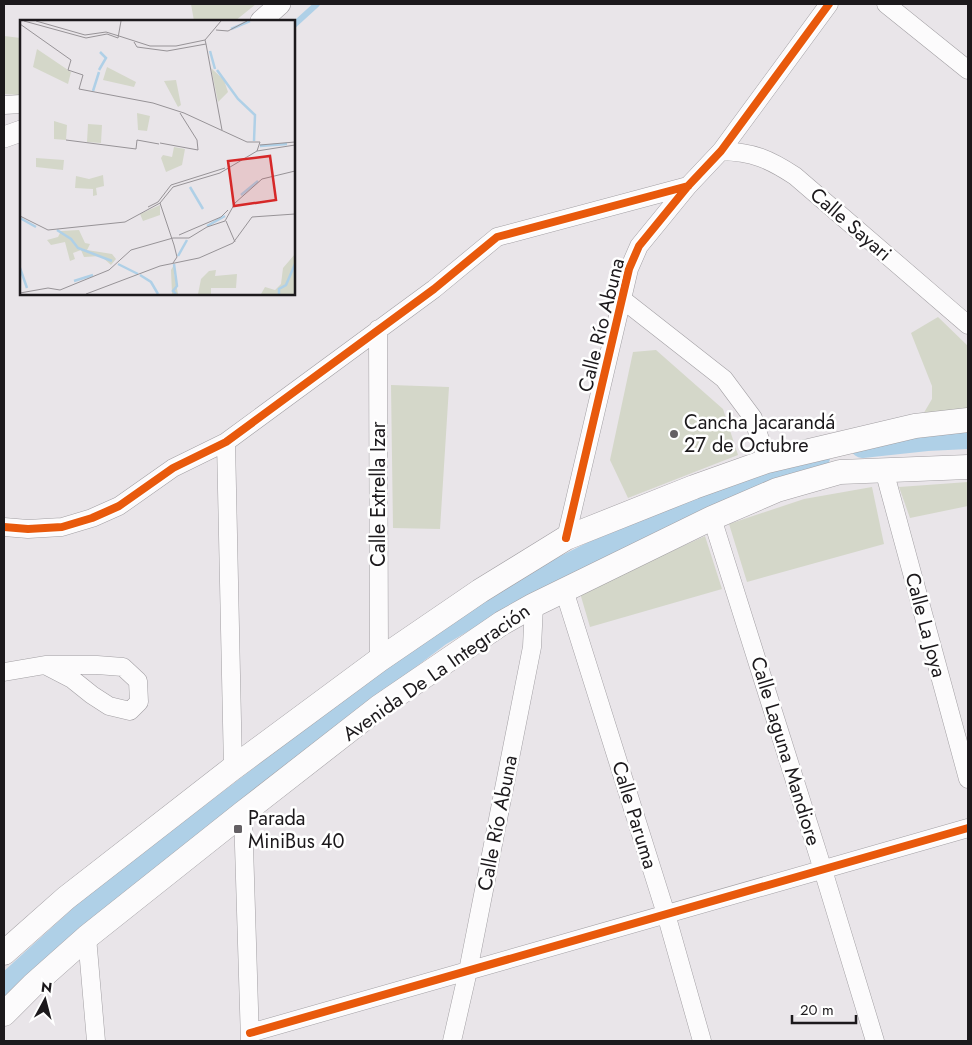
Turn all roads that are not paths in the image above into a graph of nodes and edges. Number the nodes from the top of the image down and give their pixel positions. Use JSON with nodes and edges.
{"nodes":[{"id":1,"x":280,"y":4,"type":"edge"},
{"id":2,"x":829,"y":4,"type":"edge"},
{"id":3,"x":886,"y":4,"type":"edge"},
{"id":4,"x":262,"y":20,"type":"edge"},
{"id":5,"x":968,"y":70,"type":"edge"},
{"id":6,"x":20,"y":104,"type":"edge"},
{"id":7,"x":4,"y":105,"type":"edge"},
{"id":8,"x":20,"y":131,"type":"edge"},
{"id":9,"x":4,"y":138,"type":"edge"},
{"id":10,"x":721,"y":150,"type":"junction"},
{"id":11,"x":688,"y":186,"type":"junction"},
{"id":12,"x":622,"y":299,"type":"junction"},
{"id":13,"x":968,"y":325,"type":"edge"},
{"id":14,"x":378,"y":329,"type":"junction"},
{"id":15,"x":968,"y":420,"type":"edge"},
{"id":16,"x":226,"y":442,"type":"junction"},
{"id":17,"x":766,"y":461,"type":"junction"},
{"id":18,"x":968,"y":467,"type":"edge"},
{"id":19,"x":884,"y":470,"type":"junction"},
{"id":20,"x":712,"y":518,"type":"junction"},
{"id":21,"x":4,"y":527,"type":"edge"},
{"id":22,"x":566,"y":538,"type":"junction"},
{"id":23,"x":564,"y":590,"type":"junction"},
{"id":24,"x":534,"y":605,"type":"junction"},
{"id":25,"x":379,"y":660,"type":"junction"},
{"id":26,"x":44,"y":665,"type":"junction"},
{"id":27,"x":4,"y":672,"type":"edge"},
{"id":28,"x":233,"y":768,"type":"junction"},
{"id":29,"x":968,"y":779,"type":"edge"},
{"id":30,"x":243,"y":813,"type":"junction"},
{"id":31,"x":968,"y":828,"type":"edge"},
{"id":32,"x":823,"y":870,"type":"junction"},
{"id":33,"x":666,"y":914,"type":"junction"},
{"id":34,"x":87,"y":937,"type":"junction"},
{"id":35,"x":4,"y":953,"type":"edge"},
{"id":36,"x":468,"y":971,"type":"junction"},
{"id":37,"x":4,"y":1014,"type":"edge"},
{"id":38,"x":250,"y":1037,"type":"edge"},
{"id":39,"x":96,"y":1041,"type":"edge"},
{"id":40,"x":452,"y":1041,"type":"edge"},
{"id":41,"x":702,"y":1041,"type":"edge"},
{"id":42,"x":875,"y":1041,"type":"edge"}],
"edges":[{"from":1,"to":4,"type":"street"},
{"from":2,"to":10,"type":"street","name":"Calle Río Abuna"},
{"from":3,"to":5,"type":"street"},
{"from":6,"to":7,"type":"street"},
{"from":8,"to":9,"type":"street"},
{"from":10,"to":11,"type":"street","name":"Calle Río Abuna"},
{"from":10,"to":13,"type":"street","name":"Calle Sayari"},
{"from":11,"to":12,"type":"street","name":"Calle Río Abuna"},
{"from":11,"to":14,"type":"street"},
{"from":12,"to":17,"type":"street"},
{"from":12,"to":22,"type":"street","name":"Calle Río Abuna"},
{"from":14,"to":16,"type":"street"},
{"from":14,"to":25,"type":"street","name":"Calle Extrella Izar"},
{"from":15,"to":17,"type":"main road","name":"Avenida De La Integración"},
{"from":16,"to":21,"type":"street"},
{"from":16,"to":28,"type":"street"},
{"from":17,"to":22,"type":"main road","name":"Avenida De La Integración"},
{"from":18,"to":19,"type":"main road","name":"Avenida De La Integración"},
{"from":19,"to":20,"type":"main road","name":"Avenida De La Integración"},
{"from":19,"to":29,"type":"street","name":"Calle La Joya"},
{"from":20,"to":23,"type":"main road","name":"Avenida De La Integración"},
{"from":20,"to":32,"type":"street","name":"Calle Laguna Mandiore"},
{"from":22,"to":25,"type":"main road","name":"Avenida De La Integración"},
{"from":23,"to":24,"type":"main road","name":"Avenida De La Integración"},
{"from":23,"to":33,"type":"street","name":"Calle Paruma"},
{"from":24,"to":30,"type":"main road","name":"Avenida De La Integración"},
{"from":24,"to":36,"type":"street","name":"Calle Río Abuna"},
{"from":25,"to":28,"type":"main road","name":"Avenida De La Integración"},
{"from":26,"to":26,"type":"street"},
{"from":26,"to":27,"type":"street"},
{"from":28,"to":35,"type":"main road","name":"Avenida De La Integración"},
{"from":30,"to":34,"type":"main road","name":"Avenida De La Integración"},
{"from":30,"to":38,"type":"street"},
{"from":31,"to":32,"type":"street"},
{"from":32,"to":33,"type":"street"},
{"from":32,"to":42,"type":"street","name":"Calle Laguna Mandiore"},
{"from":33,"to":36,"type":"street"},
{"from":33,"to":41,"type":"street","name":"Calle Paruma"},
{"from":34,"to":37,"type":"main road","name":"Avenida De La Integración"},
{"from":34,"to":39,"type":"street"},
{"from":36,"to":38,"type":"street"},
{"from":36,"to":40,"type":"street","name":"Calle Río Abuna"}]}
